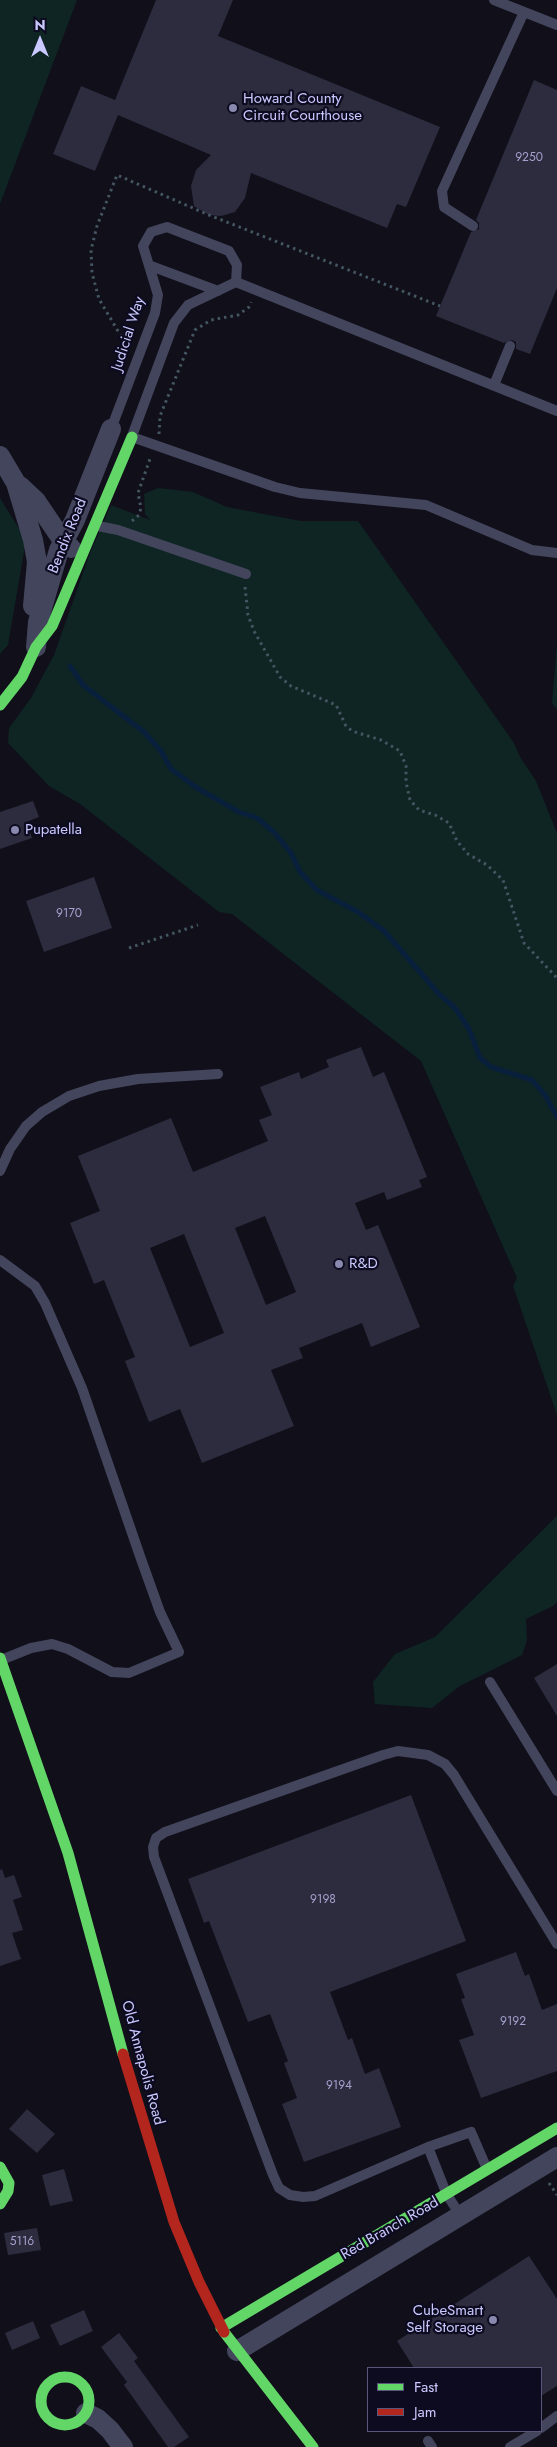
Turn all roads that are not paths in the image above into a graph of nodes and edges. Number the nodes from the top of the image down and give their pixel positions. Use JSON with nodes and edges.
{"nodes":[{"id":1,"x":494,"y":0,"type":"edge"},
{"id":2,"x":524,"y":12,"type":"junction"},
{"id":3,"x":557,"y":25,"type":"edge"},
{"id":4,"x":473,"y":226,"type":"dead end"},
{"id":5,"x":151,"y":266,"type":"junction"},
{"id":6,"x":236,"y":282,"type":"junction"},
{"id":7,"x":218,"y":291,"type":"junction"},
{"id":8,"x":510,"y":346,"type":"dead end"},
{"id":9,"x":494,"y":385,"type":"junction"},
{"id":10,"x":557,"y":411,"type":"edge"},
{"id":11,"x":111,"y":429,"type":"junction"},
{"id":12,"x":132,"y":437,"type":"junction"},
{"id":13,"x":0,"y":456,"type":"edge"},
{"id":14,"x":16,"y":483,"type":"junction"},
{"id":15,"x":75,"y":520,"type":"junction"},
{"id":16,"x":96,"y":525,"type":"junction"},
{"id":17,"x":63,"y":541,"type":"junction"},
{"id":18,"x":557,"y":553,"type":"edge"},
{"id":19,"x":80,"y":556,"type":"junction"},
{"id":20,"x":246,"y":574,"type":"road end"},
{"id":21,"x":36,"y":647,"type":"junction"},
{"id":22,"x":0,"y":705,"type":"edge"},
{"id":23,"x":218,"y":1074,"type":"dead end"},
{"id":24,"x":0,"y":1172,"type":"edge"},
{"id":25,"x":0,"y":1260,"type":"edge"},
{"id":26,"x":0,"y":1659,"type":"edge"},
{"id":27,"x":490,"y":1682,"type":"dead end"},
{"id":28,"x":557,"y":1791,"type":"edge"},
{"id":29,"x":557,"y":1944,"type":"edge"},
{"id":30,"x":557,"y":2128,"type":"edge"},
{"id":31,"x":428,"y":2147,"type":"junction"},
{"id":32,"x":557,"y":2157,"type":"edge"},
{"id":33,"x":0,"y":2167,"type":"edge"},
{"id":34,"x":494,"y":2180,"type":"junction"},
{"id":35,"x":448,"y":2195,"type":"junction"},
{"id":36,"x":0,"y":2204,"type":"edge"},
{"id":37,"x":460,"y":2216,"type":"junction"},
{"id":38,"x":221,"y":2328,"type":"junction"},
{"id":39,"x":237,"y":2350,"type":"junction"},
{"id":40,"x":86,"y":2413,"type":"junction"},
{"id":41,"x":557,"y":2416,"type":"edge"},
{"id":42,"x":542,"y":2427,"type":"edge"},
{"id":43,"x":535,"y":2432,"type":"edge"},
{"id":44,"x":123,"y":2447,"type":"edge"},
{"id":45,"x":313,"y":2447,"type":"edge"},
{"id":46,"x":510,"y":2447,"type":"edge"}],
"edges":[{"from":1,"to":2,"type":"lane"},
{"from":2,"to":3,"type":"lane"},
{"from":2,"to":4,"type":"lane"},
{"from":5,"to":6,"type":"lane","name":"Judicial Way"},
{"from":5,"to":7,"type":"lane"},
{"from":5,"to":11,"type":"lane","name":"Judicial Way"},
{"from":6,"to":7,"type":"lane"},
{"from":6,"to":9,"type":"lane"},
{"from":7,"to":12,"type":"lane"},
{"from":8,"to":9,"type":"lane"},
{"from":9,"to":10,"type":"lane"},
{"from":11,"to":12,"type":"lane"},
{"from":11,"to":15,"type":"street","name":"Bendix Road"},
{"from":12,"to":16,"type":"street","name":"Bendix Road"},
{"from":12,"to":18,"type":"lane"},
{"from":13,"to":14,"type":"street"},
{"from":14,"to":17,"type":"street"},
{"from":14,"to":21,"type":"street"},
{"from":15,"to":16,"type":"lane"},
{"from":15,"to":17,"type":"street","name":"Bendix Road"},
{"from":16,"to":19,"type":"street","name":"Bendix Road"},
{"from":16,"to":20,"type":"lane"},
{"from":17,"to":19,"type":"street"},
{"from":17,"to":21,"type":"street","name":"Bendix Road"},
{"from":19,"to":21,"type":"street","name":"Bendix Road"},
{"from":21,"to":22,"type":"street","name":"Bendix Road"},
{"from":23,"to":24,"type":"lane"},
{"from":25,"to":26,"type":"lane"},
{"from":26,"to":38,"type":"street","name":"Old Annapolis Road"},
{"from":27,"to":28,"type":"lane"},
{"from":29,"to":31,"type":"lane"},
{"from":30,"to":34,"type":"street","name":"Red Branch Road"},
{"from":31,"to":34,"type":"lane"},
{"from":31,"to":35,"type":"lane"},
{"from":32,"to":34,"type":"street","name":"Red Branch Road"},
{"from":33,"to":36,"type":"street"},
{"from":34,"to":35,"type":"street","name":"Red Branch Road"},
{"from":34,"to":37,"type":"street","name":"Red Branch Road"},
{"from":35,"to":37,"type":"lane"},
{"from":35,"to":38,"type":"street","name":"Red Branch Road"},
{"from":37,"to":39,"type":"street","name":"Red Branch Road"},
{"from":38,"to":39,"type":"street","name":"Old Annapolis Road"},
{"from":39,"to":45,"type":"street","name":"Old Annapolis Road"},
{"from":40,"to":40,"type":"street"},
{"from":40,"to":44,"type":"street"},
{"from":41,"to":42,"type":"lane"},
{"from":43,"to":46,"type":"lane"}]}
